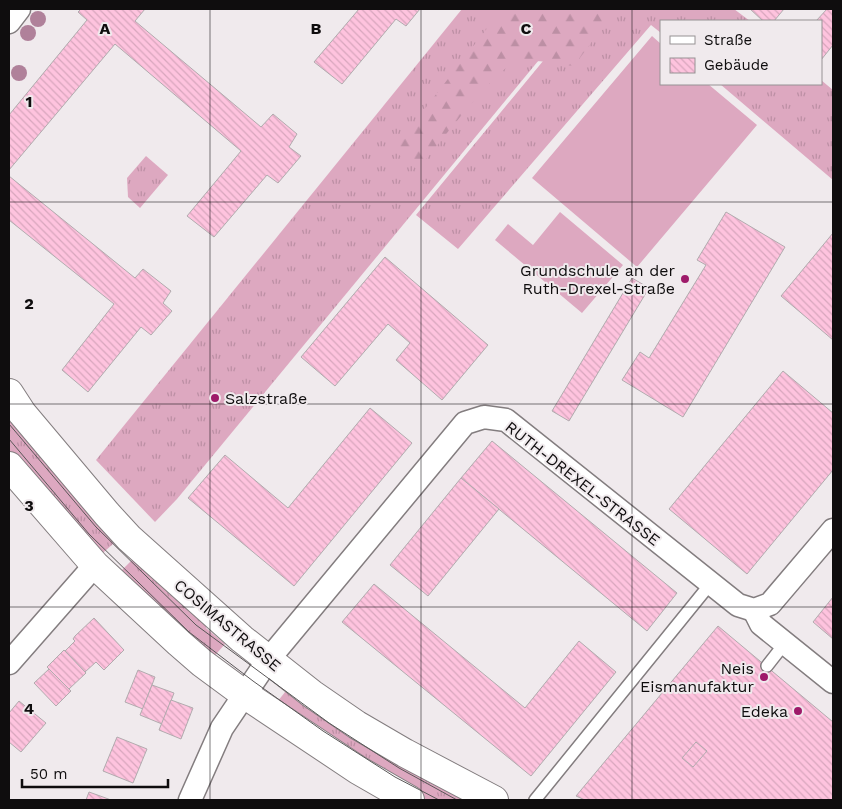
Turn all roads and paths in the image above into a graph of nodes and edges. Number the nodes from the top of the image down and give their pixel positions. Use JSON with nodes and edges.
{"nodes":[{"id":1,"x":20,"y":9,"type":"edge"},
{"id":2,"x":9,"y":22,"type":"edge"},
{"id":3,"x":9,"y":393,"type":"edge"},
{"id":4,"x":9,"y":466,"type":"edge"},
{"id":5,"x":833,"y":530,"type":"edge"},
{"id":6,"x":95,"y":565,"type":"junction"},
{"id":7,"x":711,"y":583,"type":"junction"},
{"id":8,"x":754,"y":610,"type":"junction"},
{"id":9,"x":785,"y":643,"type":"junction"},
{"id":10,"x":268,"y":660,"type":"junction"},
{"id":11,"x":9,"y":663,"type":"edge"},
{"id":12,"x":767,"y":666,"type":"dead end"},
{"id":13,"x":833,"y":682,"type":"edge"},
{"id":14,"x":244,"y":694,"type":"junction"},
{"id":15,"x":190,"y":800,"type":"edge"},
{"id":16,"x":410,"y":800,"type":"edge"},
{"id":17,"x":494,"y":800,"type":"edge"},
{"id":18,"x":535,"y":800,"type":"edge"}],
"edges":[{"from":1,"to":2,"type":"street"},
{"from":3,"to":10,"type":"main road","name":"COSIMASTRASSE"},
{"from":4,"to":6,"type":"main road"},
{"from":5,"to":8,"type":"street"},
{"from":6,"to":11,"type":"street"},
{"from":6,"to":14,"type":"main road"},
{"from":7,"to":8,"type":"street","name":"RUTH-DREXEL-STRASSE"},
{"from":7,"to":10,"type":"street","name":"RUTH-DREXEL-STRASSE"},
{"from":7,"to":18,"type":"lane"},
{"from":8,"to":9,"type":"street"},
{"from":9,"to":12,"type":"lane"},
{"from":9,"to":13,"type":"street"},
{"from":10,"to":14,"type":"street","name":"RUTH-DREXEL-STRASSE"},
{"from":10,"to":17,"type":"main road","name":"COSIMASTRASSE"},
{"from":14,"to":15,"type":"street","name":"RUTH-DREXEL-STRASSE"},
{"from":14,"to":16,"type":"main road"}]}
